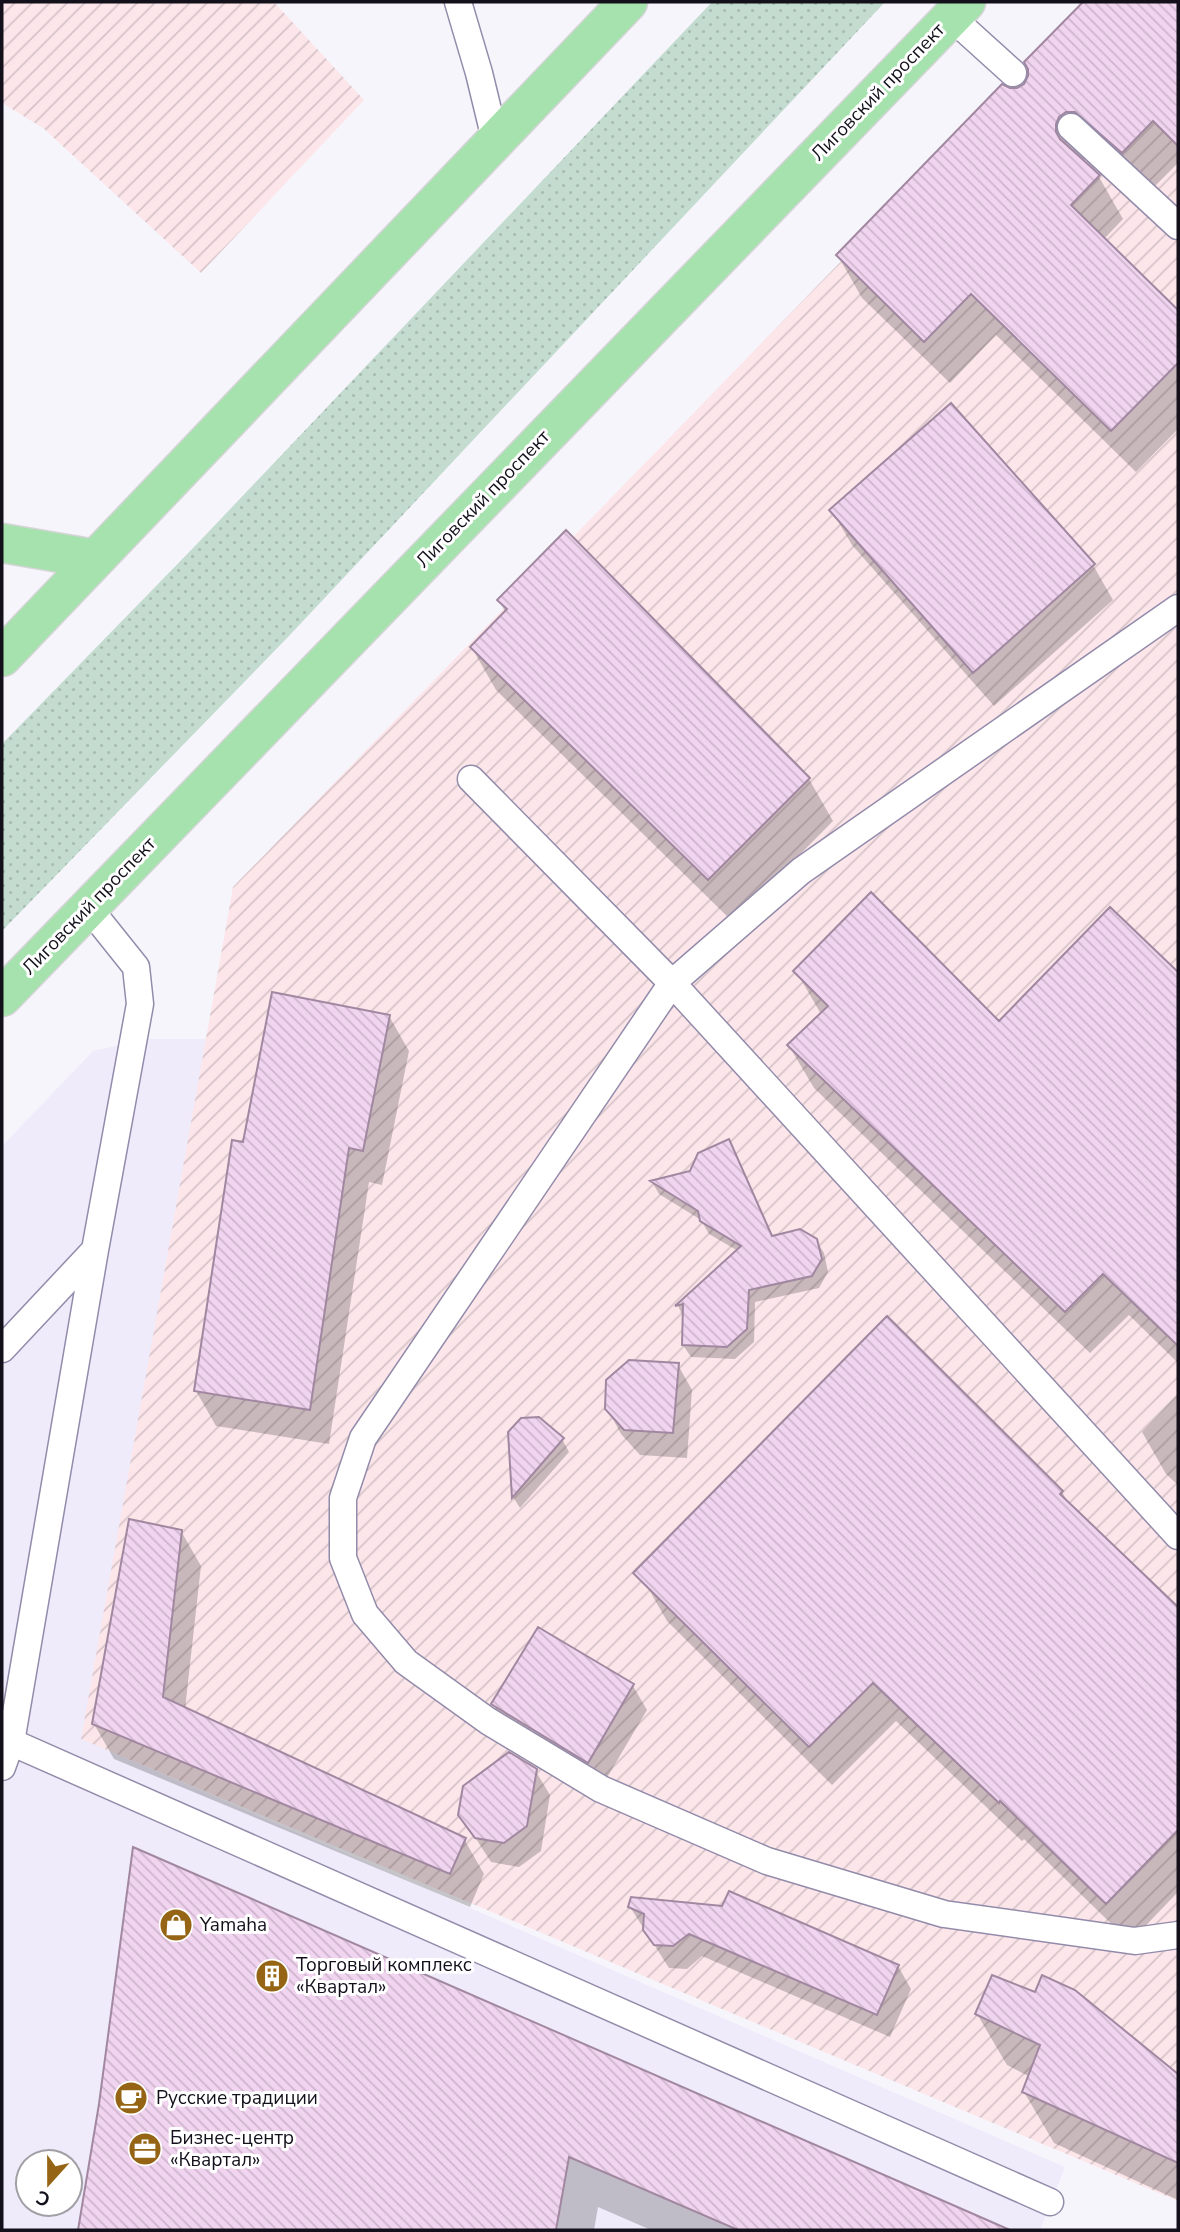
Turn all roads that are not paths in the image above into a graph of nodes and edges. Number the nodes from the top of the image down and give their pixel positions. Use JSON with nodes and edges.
{"nodes":[{"id":1,"x":458,"y":2,"type":"edge"},
{"id":2,"x":628,"y":2,"type":"edge"},
{"id":3,"x":958,"y":9,"type":"edge"},
{"id":4,"x":1013,"y":74,"type":"dead end"},
{"id":5,"x":1071,"y":127,"type":"dead end"},
{"id":6,"x":495,"y":139,"type":"junction"},
{"id":7,"x":1178,"y":226,"type":"edge"},
{"id":8,"x":2,"y":543,"type":"edge"},
{"id":9,"x":95,"y":559,"type":"junction"},
{"id":10,"x":1178,"y":608,"type":"edge"},
{"id":11,"x":2,"y":656,"type":"edge"},
{"id":12,"x":471,"y":779,"type":"dead end"},
{"id":13,"x":88,"y":907,"type":"junction"},
{"id":14,"x":672,"y":983,"type":"junction"},
{"id":15,"x":2,"y":997,"type":"edge"},
{"id":16,"x":95,"y":1250,"type":"junction"},
{"id":17,"x":2,"y":1349,"type":"edge"},
{"id":18,"x":1178,"y":1536,"type":"edge"},
{"id":19,"x":11,"y":1742,"type":"junction"},
{"id":20,"x":2,"y":1767,"type":"edge"},
{"id":21,"x":1178,"y":1935,"type":"edge"},
{"id":22,"x":1050,"y":2202,"type":"dead end"}],
"edges":[{"from":1,"to":6,"type":"lane"},
{"from":2,"to":6,"type":"main road"},
{"from":3,"to":4,"type":"lane"},
{"from":3,"to":13,"type":"main road","name":"Лиговский проспект"},
{"from":5,"to":7,"type":"lane"},
{"from":6,"to":9,"type":"main road"},
{"from":8,"to":9,"type":"main road"},
{"from":9,"to":11,"type":"main road"},
{"from":10,"to":14,"type":"lane"},
{"from":12,"to":14,"type":"lane"},
{"from":13,"to":15,"type":"main road","name":"Лиговский проспект"},
{"from":13,"to":16,"type":"lane"},
{"from":14,"to":18,"type":"lane"},
{"from":14,"to":21,"type":"lane"},
{"from":16,"to":17,"type":"lane"},
{"from":16,"to":19,"type":"lane"},
{"from":19,"to":20,"type":"lane"},
{"from":19,"to":22,"type":"lane"}]}
